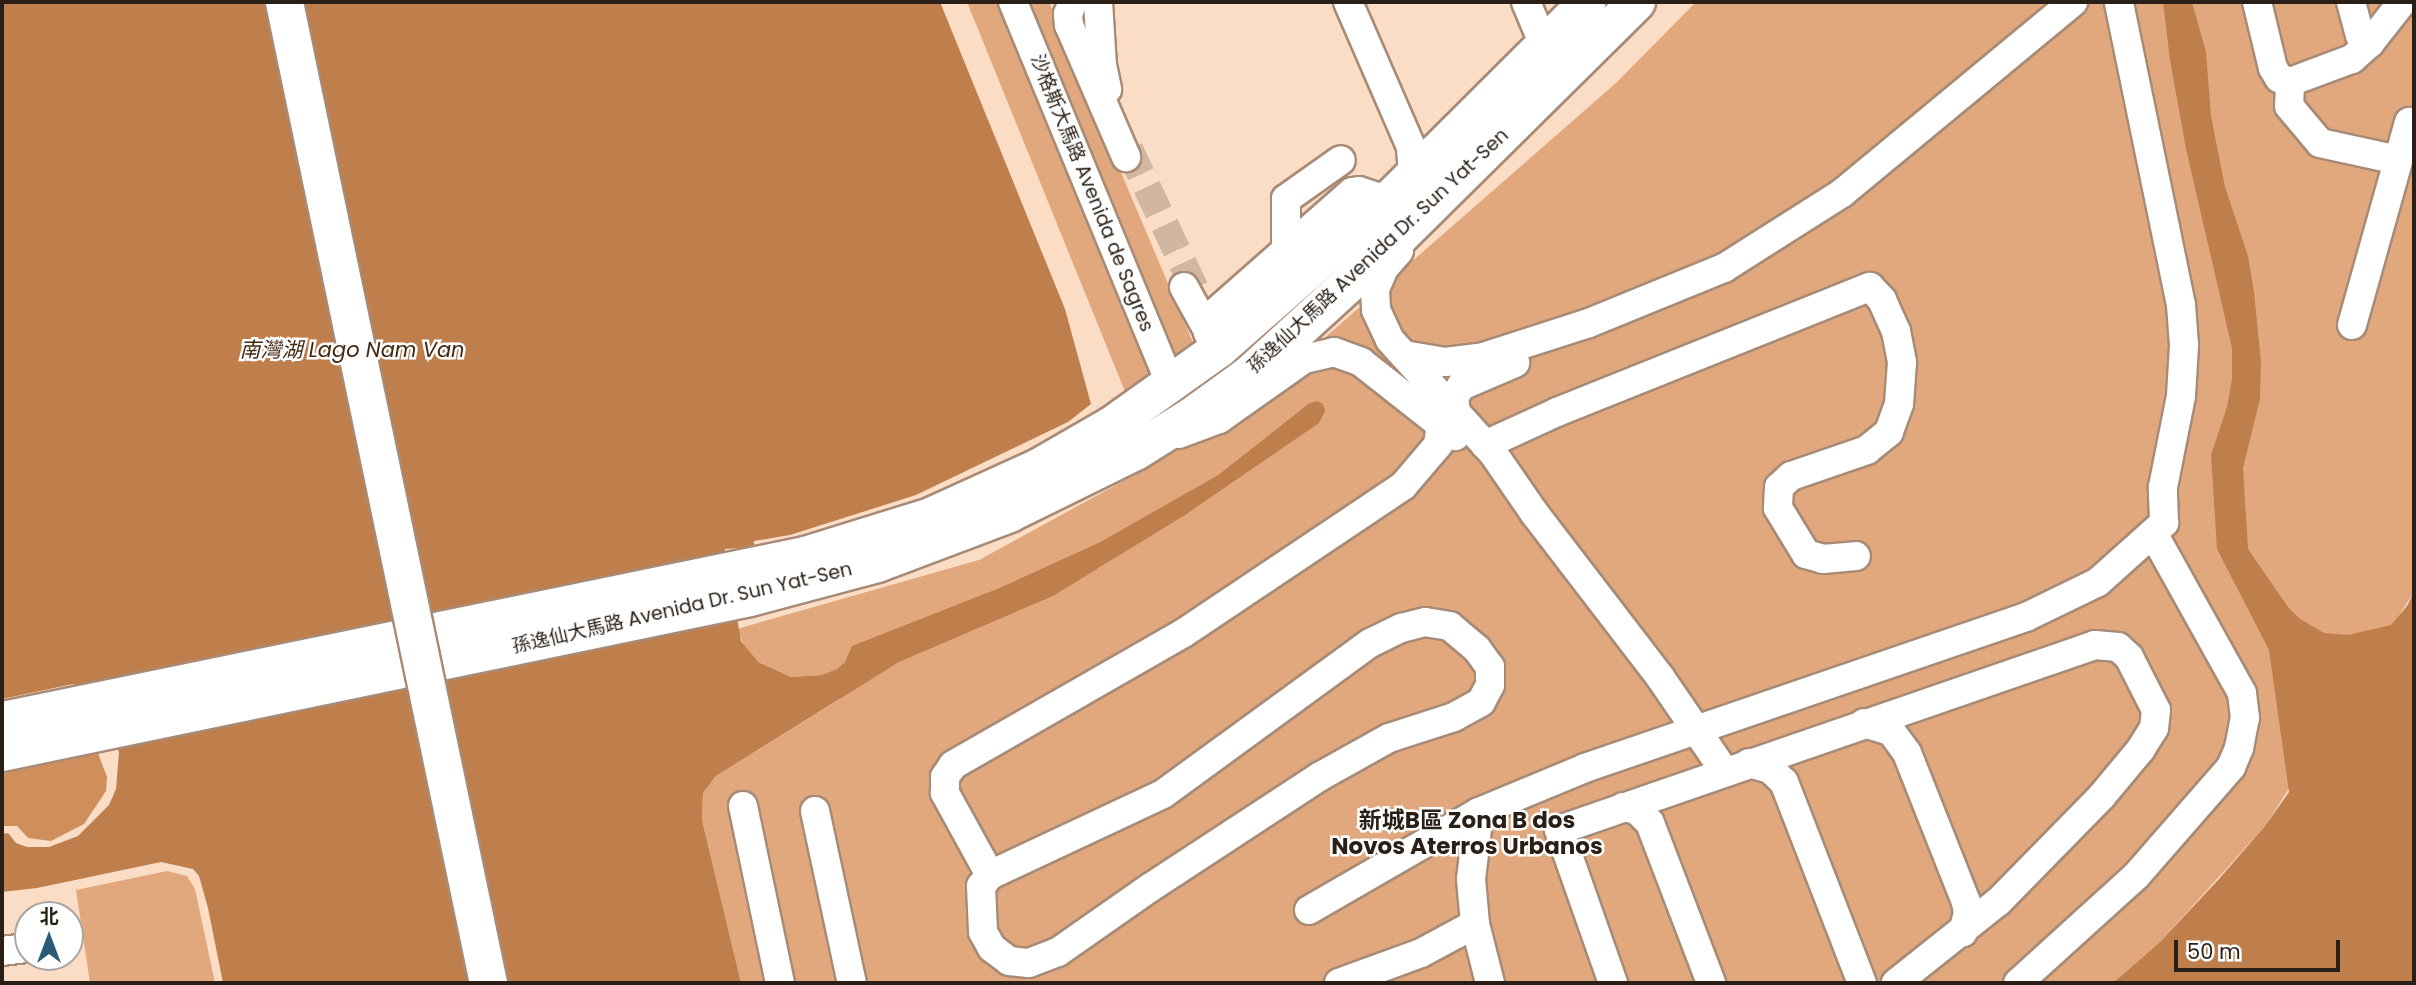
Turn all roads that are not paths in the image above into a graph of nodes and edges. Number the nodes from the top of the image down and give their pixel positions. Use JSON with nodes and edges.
{"nodes":[{"id":1,"x":284,"y":2,"type":"edge"},
{"id":2,"x":1013,"y":2,"type":"edge"},
{"id":3,"x":1073,"y":2,"type":"edge"},
{"id":4,"x":1098,"y":2,"type":"edge"},
{"id":5,"x":1348,"y":2,"type":"edge"},
{"id":6,"x":1526,"y":2,"type":"edge"},
{"id":7,"x":1587,"y":2,"type":"edge"},
{"id":8,"x":1636,"y":2,"type":"edge"},
{"id":9,"x":2073,"y":2,"type":"edge"},
{"id":10,"x":2119,"y":2,"type":"edge"},
{"id":11,"x":2257,"y":2,"type":"edge"},
{"id":12,"x":2351,"y":2,"type":"edge"},
{"id":13,"x":2402,"y":2,"type":"edge"},
{"id":14,"x":2370,"y":43,"type":"junction"},
{"id":15,"x":1544,"y":46,"type":"junction"},
{"id":16,"x":2290,"y":82,"type":"junction"},
{"id":17,"x":1524,"y":113,"type":"junction"},
{"id":18,"x":2409,"y":122,"type":"dead end"},
{"id":19,"x":1405,"y":133,"type":"junction"},
{"id":20,"x":1450,"y":140,"type":"junction"},
{"id":21,"x":2398,"y":160,"type":"junction"},
{"id":22,"x":1387,"y":188,"type":"junction"},
{"id":23,"x":1286,"y":251,"type":"junction"},
{"id":24,"x":1221,"y":308,"type":"junction"},
{"id":25,"x":2352,"y":325,"type":"dead end"},
{"id":26,"x":1302,"y":327,"type":"junction"},
{"id":27,"x":1567,"y":330,"type":"junction"},
{"id":28,"x":1214,"y":341,"type":"junction"},
{"id":29,"x":1404,"y":355,"type":"junction"},
{"id":30,"x":1171,"y":385,"type":"junction"},
{"id":31,"x":1450,"y":405,"type":"junction"},
{"id":32,"x":1157,"y":438,"type":"junction"},
{"id":33,"x":1485,"y":445,"type":"junction"},
{"id":34,"x":1535,"y":514,"type":"junction"},
{"id":35,"x":2152,"y":533,"type":"junction"},
{"id":36,"x":1856,"y":556,"type":"dead end"},
{"id":37,"x":746,"y":582,"type":"junction"},
{"id":38,"x":1915,"y":706,"type":"junction"},
{"id":39,"x":93,"y":716,"type":"junction"},
{"id":40,"x":2,"y":720,"type":"edge"},
{"id":41,"x":1864,"y":723,"type":"junction"},
{"id":42,"x":1696,"y":732,"type":"junction"},
{"id":43,"x":1796,"y":747,"type":"junction"},
{"id":44,"x":2,"y":752,"type":"edge"},
{"id":45,"x":1908,"y":753,"type":"junction"},
{"id":46,"x":1737,"y":768,"type":"junction"},
{"id":47,"x":1784,"y":782,"type":"junction"},
{"id":48,"x":1661,"y":794,"type":"junction"},
{"id":49,"x":743,"y":806,"type":"dead end"},
{"id":50,"x":1623,"y":807,"type":"junction"},
{"id":51,"x":815,"y":811,"type":"dead end"},
{"id":52,"x":1479,"y":812,"type":"junction"},
{"id":53,"x":1650,"y":823,"type":"junction"},
{"id":54,"x":990,"y":875,"type":"junction"},
{"id":55,"x":1964,"y":894,"type":"junction"},
{"id":56,"x":1999,"y":901,"type":"junction"},
{"id":57,"x":1309,"y":910,"type":"dead end"},
{"id":58,"x":1475,"y":923,"type":"junction"},
{"id":59,"x":1963,"y":932,"type":"junction"},
{"id":60,"x":1353,"y":982,"type":"edge"},
{"id":61,"x":1864,"y":982,"type":"edge"},
{"id":62,"x":488,"y":983,"type":"edge"},
{"id":63,"x":780,"y":983,"type":"edge"},
{"id":64,"x":852,"y":983,"type":"edge"},
{"id":65,"x":1490,"y":983,"type":"edge"},
{"id":66,"x":1613,"y":983,"type":"edge"},
{"id":67,"x":1711,"y":983,"type":"edge"},
{"id":68,"x":1896,"y":983,"type":"edge"},
{"id":69,"x":2018,"y":983,"type":"edge"}],
"edges":[{"from":1,"to":62,"type":"main road","bridge":true},
{"from":2,"to":30,"type":"street","name":"沙格斯大馬路 Avenida de Sagres"},
{"from":3,"to":4,"type":"street"},
{"from":5,"to":19,"type":"street"},
{"from":6,"to":15,"type":"street"},
{"from":7,"to":15,"type":"main road","name":"孫逸仙大馬路 Avenida Dr. Sun Yat-Sen"},
{"from":8,"to":17,"type":"main road","name":"孫逸仙大馬路 Avenida Dr. Sun Yat-Sen"},
{"from":9,"to":27,"type":"street"},
{"from":10,"to":35,"type":"street"},
{"from":11,"to":16,"type":"street"},
{"from":12,"to":14,"type":"street"},
{"from":13,"to":14,"type":"street"},
{"from":14,"to":16,"type":"street"},
{"from":15,"to":20,"type":"main road","name":"孫逸仙大馬路 Avenida Dr. Sun Yat-Sen"},
{"from":16,"to":21,"type":"street"},
{"from":17,"to":26,"type":"main road","name":"孫逸仙大馬路 Avenida Dr. Sun Yat-Sen"},
{"from":17,"to":29,"type":"street"},
{"from":18,"to":21,"type":"street"},
{"from":19,"to":20,"type":"street"},
{"from":19,"to":22,"type":"street"},
{"from":20,"to":22,"type":"main road","name":"孫逸仙大馬路 Avenida Dr. Sun Yat-Sen"},
{"from":21,"to":25,"type":"street"},
{"from":22,"to":23,"type":"street"},
{"from":22,"to":23,"type":"street"},
{"from":22,"to":28,"type":"main road","name":"孫逸仙大馬路 Avenida Dr. Sun Yat-Sen"},
{"from":23,"to":24,"type":"street"},
{"from":24,"to":28,"type":"street"},
{"from":24,"to":28,"type":"street"},
{"from":26,"to":28,"type":"main road"},
{"from":26,"to":32,"type":"main road","name":"孫逸仙大馬路 Avenida Dr. Sun Yat-Sen"},
{"from":27,"to":29,"type":"street"},
{"from":27,"to":31,"type":"street"},
{"from":28,"to":30,"type":"main road","name":"孫逸仙大馬路 Avenida Dr. Sun Yat-Sen"},
{"from":29,"to":31,"type":"street"},
{"from":30,"to":37,"type":"main road","name":"孫逸仙大馬路 Avenida Dr. Sun Yat-Sen"},
{"from":31,"to":32,"type":"street"},
{"from":31,"to":33,"type":"street"},
{"from":31,"to":34,"type":"street"},
{"from":31,"to":54,"type":"street"},
{"from":32,"to":37,"type":"main road","name":"孫逸仙大馬路 Avenida Dr. Sun Yat-Sen"},
{"from":33,"to":34,"type":"street"},
{"from":33,"to":36,"type":"street"},
{"from":34,"to":42,"type":"street"},
{"from":35,"to":42,"type":"street"},
{"from":35,"to":69,"type":"street"},
{"from":37,"to":39,"type":"main road","name":"孫逸仙大馬路 Avenida Dr. Sun Yat-Sen"},
{"from":38,"to":41,"type":"street"},
{"from":38,"to":45,"type":"street"},
{"from":38,"to":56,"type":"street"},
{"from":39,"to":40,"type":"main road","name":"孫逸仙大馬路 Avenida Dr. Sun Yat-Sen"},
{"from":39,"to":44,"type":"main road","name":"孫逸仙大馬路 Avenida Dr. Sun Yat-Sen"},
{"from":41,"to":43,"type":"street"},
{"from":41,"to":45,"type":"street"},
{"from":42,"to":46,"type":"street"},
{"from":42,"to":52,"type":"street"},
{"from":43,"to":46,"type":"street"},
{"from":43,"to":47,"type":"street"},
{"from":45,"to":55,"type":"street"},
{"from":46,"to":47,"type":"street"},
{"from":46,"to":48,"type":"street"},
{"from":47,"to":61,"type":"street"},
{"from":48,"to":50,"type":"street"},
{"from":48,"to":53,"type":"street"},
{"from":49,"to":63,"type":"street"},
{"from":50,"to":53,"type":"street"},
{"from":50,"to":66,"type":"street"},
{"from":51,"to":64,"type":"street"},
{"from":52,"to":57,"type":"street"},
{"from":52,"to":58,"type":"street"},
{"from":53,"to":67,"type":"street"},
{"from":54,"to":54,"type":"street"},
{"from":55,"to":56,"type":"street"},
{"from":55,"to":59,"type":"street"},
{"from":56,"to":59,"type":"street"},
{"from":58,"to":60,"type":"street"},
{"from":58,"to":65,"type":"street"},
{"from":59,"to":68,"type":"street"}]}
